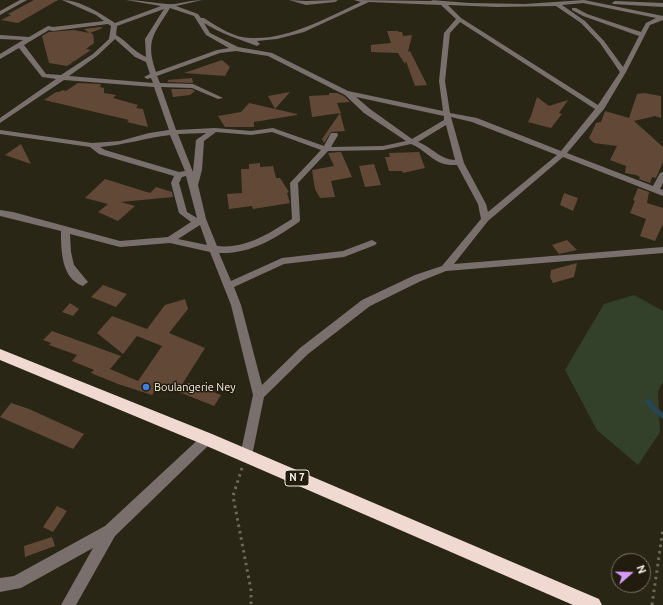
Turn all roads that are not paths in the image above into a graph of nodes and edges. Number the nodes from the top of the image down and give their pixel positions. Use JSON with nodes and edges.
{"nodes":[{"id":1,"x":24,"y":0,"type":"edge"},
{"id":2,"x":65,"y":0,"type":"edge"},
{"id":3,"x":129,"y":0,"type":"edge"},
{"id":4,"x":292,"y":0,"type":"edge"},
{"id":5,"x":335,"y":0,"type":"edge"},
{"id":6,"x":357,"y":0,"type":"edge"},
{"id":7,"x":368,"y":0,"type":"edge"},
{"id":8,"x":550,"y":0,"type":"edge"},
{"id":9,"x":145,"y":1,"type":"edge"},
{"id":10,"x":193,"y":1,"type":"edge"},
{"id":11,"x":309,"y":1,"type":"edge"},
{"id":12,"x":431,"y":1,"type":"edge"},
{"id":13,"x":579,"y":1,"type":"edge"},
{"id":14,"x":556,"y":2,"type":"edge"},
{"id":15,"x":443,"y":4,"type":"junction"},
{"id":16,"x":563,"y":4,"type":"junction"},
{"id":17,"x":601,"y":4,"type":"junction"},
{"id":18,"x":663,"y":5,"type":"edge"},
{"id":19,"x":169,"y":6,"type":"junction"},
{"id":20,"x":0,"y":13,"type":"edge"},
{"id":21,"x":196,"y":15,"type":"junction"},
{"id":22,"x":134,"y":18,"type":"junction"},
{"id":23,"x":662,"y":18,"type":"edge"},
{"id":24,"x":459,"y":20,"type":"junction"},
{"id":25,"x":112,"y":24,"type":"junction"},
{"id":26,"x":643,"y":35,"type":"junction"},
{"id":27,"x":113,"y":36,"type":"junction"},
{"id":28,"x":0,"y":37,"type":"edge"},
{"id":29,"x":30,"y":39,"type":"junction"},
{"id":30,"x":252,"y":40,"type":"junction"},
{"id":31,"x":20,"y":45,"type":"junction"},
{"id":32,"x":236,"y":49,"type":"junction"},
{"id":33,"x":270,"y":54,"type":"junction"},
{"id":34,"x":0,"y":57,"type":"edge"},
{"id":35,"x":149,"y":61,"type":"junction"},
{"id":36,"x":623,"y":72,"type":"junction"},
{"id":37,"x":154,"y":75,"type":"junction"},
{"id":38,"x":64,"y":76,"type":"junction"},
{"id":39,"x":126,"y":82,"type":"junction"},
{"id":40,"x":158,"y":85,"type":"junction"},
{"id":41,"x":346,"y":93,"type":"junction"},
{"id":42,"x":220,"y":98,"type":"dead end"},
{"id":43,"x":600,"y":108,"type":"junction"},
{"id":44,"x":448,"y":118,"type":"junction"},
{"id":45,"x":0,"y":122,"type":"edge"},
{"id":46,"x":215,"y":130,"type":"junction"},
{"id":47,"x":0,"y":132,"type":"edge"},
{"id":48,"x":173,"y":132,"type":"junction"},
{"id":49,"x":334,"y":135,"type":"dead end"},
{"id":50,"x":412,"y":142,"type":"junction"},
{"id":51,"x":92,"y":145,"type":"junction"},
{"id":52,"x":326,"y":149,"type":"junction"},
{"id":53,"x":562,"y":154,"type":"junction"},
{"id":54,"x":460,"y":163,"type":"junction"},
{"id":55,"x":190,"y":173,"type":"junction"},
{"id":56,"x":663,"y":175,"type":"edge"},
{"id":57,"x":179,"y":176,"type":"junction"},
{"id":58,"x":194,"y":185,"type":"junction"},
{"id":59,"x":659,"y":192,"type":"edge"},
{"id":60,"x":0,"y":213,"type":"edge"},
{"id":61,"x":485,"y":219,"type":"junction"},
{"id":62,"x":200,"y":221,"type":"junction"},
{"id":63,"x":66,"y":230,"type":"junction"},
{"id":64,"x":170,"y":240,"type":"junction"},
{"id":65,"x":372,"y":243,"type":"dead end"},
{"id":66,"x":663,"y":250,"type":"edge"},
{"id":67,"x":214,"y":251,"type":"junction"},
{"id":68,"x":445,"y":268,"type":"junction"},
{"id":69,"x":82,"y":282,"type":"dead end"},
{"id":70,"x":228,"y":286,"type":"junction"},
{"id":71,"x":0,"y":354,"type":"edge"},
{"id":72,"x":259,"y":395,"type":"junction"},
{"id":73,"x":207,"y":439,"type":"junction"},
{"id":74,"x":246,"y":456,"type":"junction"},
{"id":75,"x":110,"y":531,"type":"junction"},
{"id":76,"x":0,"y":586,"type":"edge"},
{"id":77,"x":68,"y":605,"type":"edge"},
{"id":78,"x":592,"y":605,"type":"edge"}],
"edges":[{"from":1,"to":20,"type":"street"},
{"from":2,"to":25,"type":"street"},
{"from":3,"to":9,"type":"street"},
{"from":4,"to":11,"type":"street"},
{"from":5,"to":11,"type":"street"},
{"from":6,"to":7,"type":"street"},
{"from":7,"to":12,"type":"street"},
{"from":7,"to":30,"type":"street"},
{"from":8,"to":14,"type":"street"},
{"from":9,"to":19,"type":"street"},
{"from":9,"to":22,"type":"street"},
{"from":10,"to":19,"type":"street"},
{"from":12,"to":15,"type":"street"},
{"from":13,"to":16,"type":"street"},
{"from":13,"to":17,"type":"street"},
{"from":14,"to":15,"type":"street"},
{"from":14,"to":16,"type":"street"},
{"from":14,"to":36,"type":"street"},
{"from":15,"to":24,"type":"street"},
{"from":16,"to":26,"type":"street"},
{"from":17,"to":18,"type":"street"},
{"from":17,"to":23,"type":"street"},
{"from":19,"to":21,"type":"street"},
{"from":19,"to":22,"type":"street"},
{"from":19,"to":35,"type":"street"},
{"from":21,"to":30,"type":"street"},
{"from":21,"to":32,"type":"street"},
{"from":22,"to":25,"type":"street"},
{"from":23,"to":26,"type":"street"},
{"from":24,"to":43,"type":"street"},
{"from":24,"to":44,"type":"street"},
{"from":25,"to":27,"type":"street"},
{"from":25,"to":29,"type":"street"},
{"from":26,"to":36,"type":"street"},
{"from":27,"to":35,"type":"street"},
{"from":27,"to":38,"type":"street"},
{"from":28,"to":29,"type":"street"},
{"from":29,"to":31,"type":"street"},
{"from":30,"to":33,"type":"street"},
{"from":31,"to":34,"type":"street"},
{"from":31,"to":38,"type":"street"},
{"from":32,"to":33,"type":"street"},
{"from":32,"to":37,"type":"street"},
{"from":33,"to":41,"type":"street"},
{"from":35,"to":37,"type":"street"},
{"from":36,"to":43,"type":"street"},
{"from":37,"to":39,"type":"street"},
{"from":37,"to":40,"type":"street"},
{"from":38,"to":39,"type":"street"},
{"from":38,"to":45,"type":"street"},
{"from":39,"to":40,"type":"street"},
{"from":40,"to":42,"type":"street"},
{"from":40,"to":48,"type":"street"},
{"from":41,"to":44,"type":"street"},
{"from":41,"to":50,"type":"street"},
{"from":43,"to":53,"type":"street"},
{"from":44,"to":50,"type":"street"},
{"from":44,"to":53,"type":"street"},
{"from":44,"to":54,"type":"street"},
{"from":46,"to":48,"type":"street"},
{"from":46,"to":52,"type":"street"},
{"from":46,"to":58,"type":"street"},
{"from":47,"to":51,"type":"street"},
{"from":48,"to":51,"type":"street"},
{"from":48,"to":55,"type":"street"},
{"from":49,"to":52,"type":"street"},
{"from":50,"to":52,"type":"street"},
{"from":50,"to":54,"type":"street"},
{"from":51,"to":57,"type":"street"},
{"from":52,"to":67,"type":"street"},
{"from":53,"to":59,"type":"street"},
{"from":53,"to":61,"type":"street"},
{"from":54,"to":61,"type":"street"},
{"from":55,"to":57,"type":"street"},
{"from":55,"to":58,"type":"street"},
{"from":56,"to":59,"type":"street"},
{"from":57,"to":62,"type":"street"},
{"from":58,"to":62,"type":"street"},
{"from":60,"to":63,"type":"street"},
{"from":61,"to":68,"type":"street"},
{"from":62,"to":64,"type":"street"},
{"from":62,"to":67,"type":"street"},
{"from":63,"to":64,"type":"street"},
{"from":63,"to":69,"type":"street"},
{"from":64,"to":67,"type":"street"},
{"from":65,"to":70,"type":"street"},
{"from":66,"to":68,"type":"street"},
{"from":67,"to":70,"type":"street"},
{"from":68,"to":72,"type":"street"},
{"from":70,"to":72,"type":"street"},
{"from":71,"to":73,"type":"highway","number":"N 7"},
{"from":72,"to":74,"type":"street"},
{"from":73,"to":74,"type":"highway","number":"N 7"},
{"from":73,"to":75,"type":"street"},
{"from":74,"to":78,"type":"highway","number":"N 7"},
{"from":75,"to":76,"type":"street"},
{"from":75,"to":77,"type":"street"}]}
